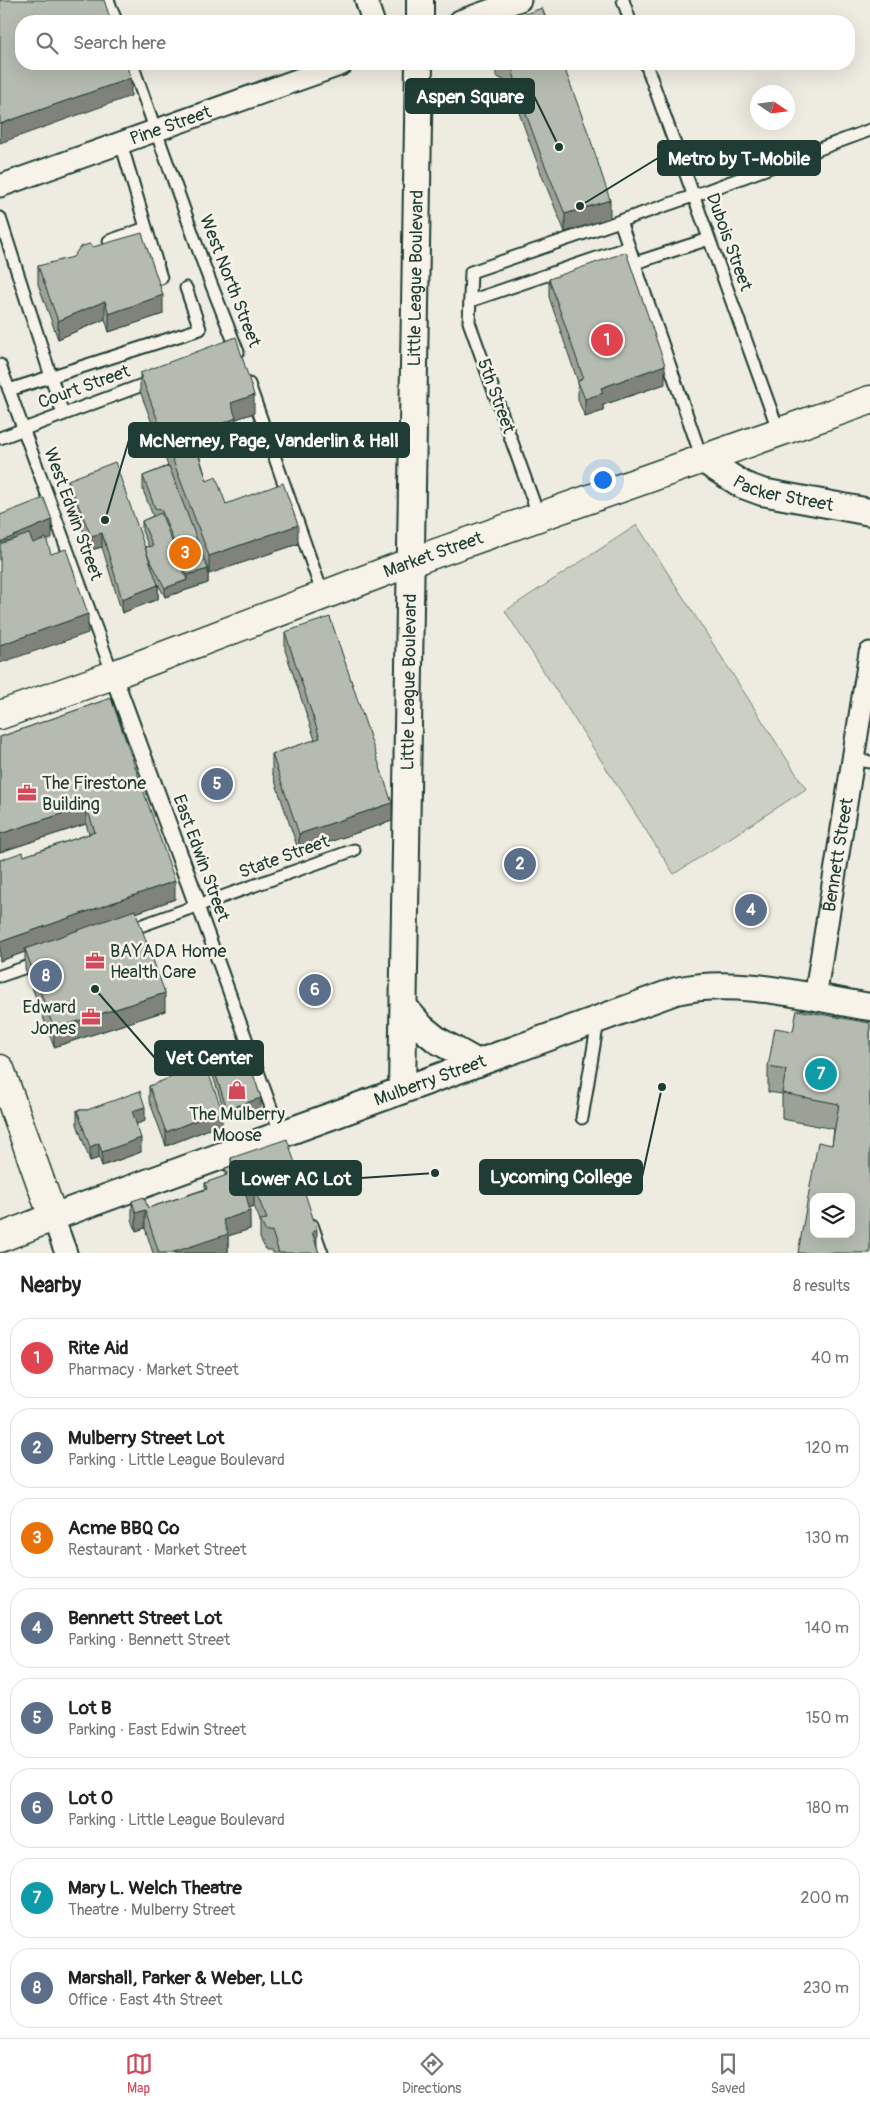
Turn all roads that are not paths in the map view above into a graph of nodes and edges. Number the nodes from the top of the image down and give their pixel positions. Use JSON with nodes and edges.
{"nodes":[{"id":1,"x":108,"y":0,"type":"edge"},
{"id":2,"x":366,"y":0,"type":"edge"},
{"id":3,"x":420,"y":0,"type":"edge"},
{"id":4,"x":520,"y":0,"type":"edge"},
{"id":5,"x":623,"y":0,"type":"edge"},
{"id":6,"x":114,"y":15,"type":"edge"},
{"id":7,"x":371,"y":15,"type":"edge"},
{"id":8,"x":420,"y":15,"type":"edge"},
{"id":9,"x":477,"y":15,"type":"edge"},
{"id":10,"x":628,"y":15,"type":"edge"},
{"id":11,"x":134,"y":70,"type":"edge"},
{"id":12,"x":325,"y":70,"type":"edge"},
{"id":13,"x":419,"y":70,"type":"edge"},
{"id":14,"x":648,"y":70,"type":"edge"},
{"id":15,"x":870,"y":130,"type":"edge"},
{"id":16,"x":156,"y":131,"type":"junction"},
{"id":17,"x":121,"y":143,"type":"junction"},
{"id":18,"x":0,"y":186,"type":"edge"},
{"id":19,"x":693,"y":196,"type":"junction"},
{"id":20,"x":0,"y":218,"type":"edge"},
{"id":21,"x":620,"y":221,"type":"junction"},
{"id":22,"x":146,"y":228,"type":"junction"},
{"id":23,"x":709,"y":239,"type":"junction"},
{"id":24,"x":109,"y":242,"type":"edge"},
{"id":25,"x":629,"y":247,"type":"junction"},
{"id":26,"x":635,"y":263,"type":"junction"},
{"id":27,"x":161,"y":278,"type":"dead end"},
{"id":28,"x":186,"y":288,"type":"dead end"},
{"id":29,"x":470,"y":301,"type":"junction"},
{"id":30,"x":236,"y":354,"type":"edge"},
{"id":31,"x":0,"y":365,"type":"edge"},
{"id":32,"x":51,"y":376,"type":"junction"},
{"id":33,"x":164,"y":376,"type":"edge"},
{"id":34,"x":247,"y":377,"type":"edge"},
{"id":35,"x":9,"y":390,"type":"junction"},
{"id":36,"x":870,"y":400,"type":"edge"},
{"id":37,"x":64,"y":414,"type":"junction"},
{"id":38,"x":24,"y":429,"type":"junction"},
{"id":39,"x":779,"y":432,"type":"junction"},
{"id":40,"x":0,"y":438,"type":"edge"},
{"id":41,"x":702,"y":460,"type":"junction"},
{"id":42,"x":870,"y":512,"type":"edge"},
{"id":43,"x":538,"y":517,"type":"junction"},
{"id":44,"x":411,"y":562,"type":"junction"},
{"id":45,"x":324,"y":597,"type":"junction"},
{"id":46,"x":870,"y":653,"type":"edge"},
{"id":47,"x":113,"y":675,"type":"junction"},
{"id":48,"x":0,"y":715,"type":"edge"},
{"id":49,"x":862,"y":760,"type":"edge"},
{"id":50,"x":354,"y":850,"type":"dead end"},
{"id":51,"x":198,"y":906,"type":"junction"},
{"id":52,"x":117,"y":935,"type":"edge"},
{"id":53,"x":53,"y":958,"type":"edge"},
{"id":54,"x":0,"y":976,"type":"edge"},
{"id":55,"x":815,"y":998,"type":"junction"},
{"id":56,"x":404,"y":1007,"type":"junction"},
{"id":57,"x":870,"y":1007,"type":"edge"},
{"id":58,"x":598,"y":1019,"type":"junction"},
{"id":59,"x":478,"y":1063,"type":"junction"},
{"id":60,"x":0,"y":1069,"type":"edge"},
{"id":61,"x":402,"y":1090,"type":"junction"},
{"id":62,"x":582,"y":1118,"type":"dead end"},
{"id":63,"x":283,"y":1142,"type":"junction"},
{"id":64,"x":53,"y":1217,"type":"junction"},
{"id":65,"x":310,"y":1218,"type":"edge"},
{"id":66,"x":0,"y":1238,"type":"edge"},
{"id":67,"x":66,"y":1253,"type":"edge"},
{"id":68,"x":322,"y":1253,"type":"edge"}],
"edges":[{"from":1,"to":6,"type":"lane"},
{"from":2,"to":7,"type":"street"},
{"from":3,"to":8,"type":"street"},
{"from":4,"to":9,"type":"street"},
{"from":5,"to":10,"type":"lane"},
{"from":11,"to":16,"type":"lane","name":"West North Street"},
{"from":12,"to":16,"type":"street","name":"Pine Street"},
{"from":13,"to":44,"type":"street","name":"Little League Boulevard"},
{"from":14,"to":19,"type":"lane","name":"Dubois Street"},
{"from":15,"to":19,"type":"lane"},
{"from":16,"to":17,"type":"street","name":"Pine Street"},
{"from":16,"to":30,"type":"lane","name":"West North Street"},
{"from":17,"to":18,"type":"street","name":"Pine Street"},
{"from":17,"to":22,"type":"lane"},
{"from":19,"to":21,"type":"lane"},
{"from":19,"to":23,"type":"lane","name":"Dubois Street"},
{"from":20,"to":32,"type":"lane"},
{"from":21,"to":25,"type":"lane"},
{"from":21,"to":29,"type":"lane","name":"5th Street"},
{"from":22,"to":24,"type":"lane"},
{"from":22,"to":27,"type":"lane"},
{"from":23,"to":26,"type":"lane"},
{"from":23,"to":39,"type":"lane","name":"Dubois Street"},
{"from":25,"to":26,"type":"lane"},
{"from":25,"to":29,"type":"lane"},
{"from":26,"to":41,"type":"lane"},
{"from":28,"to":32,"type":"lane"},
{"from":29,"to":43,"type":"lane","name":"5th Street"},
{"from":31,"to":35,"type":"lane","name":"West Edwin Street"},
{"from":32,"to":35,"type":"lane"},
{"from":32,"to":37,"type":"lane"},
{"from":33,"to":37,"type":"lane","name":"Court Street"},
{"from":34,"to":45,"type":"lane"},
{"from":35,"to":38,"type":"lane","name":"West Edwin Street"},
{"from":36,"to":39,"type":"main road","name":"Market Street"},
{"from":37,"to":38,"type":"lane","name":"Court Street"},
{"from":38,"to":40,"type":"lane","name":"Court Street"},
{"from":38,"to":47,"type":"lane","name":"West Edwin Street"},
{"from":39,"to":41,"type":"main road","name":"Market Street"},
{"from":41,"to":42,"type":"street","name":"Packer Street"},
{"from":41,"to":43,"type":"main road","name":"Market Street"},
{"from":43,"to":44,"type":"main road","name":"Market Street"},
{"from":44,"to":45,"type":"main road","name":"Market Street"},
{"from":44,"to":56,"type":"street","name":"Little League Boulevard"},
{"from":45,"to":47,"type":"main road","name":"Market Street"},
{"from":46,"to":49,"type":"street","name":"Bennett Street"},
{"from":47,"to":48,"type":"main road","name":"Market Street"},
{"from":47,"to":51,"type":"street","name":"East Edwin Street"},
{"from":49,"to":55,"type":"street","name":"Bennett Street"},
{"from":50,"to":51,"type":"lane","name":"State Street"},
{"from":51,"to":52,"type":"lane","name":"State Street"},
{"from":51,"to":63,"type":"lane","name":"East Edwin Street"},
{"from":53,"to":54,"type":"lane"},
{"from":55,"to":57,"type":"street","name":"Mulberry Street"},
{"from":55,"to":58,"type":"street","name":"Mulberry Street"},
{"from":56,"to":59,"type":"street"},
{"from":56,"to":61,"type":"street","name":"Little League Boulevard"},
{"from":58,"to":59,"type":"street","name":"Mulberry Street"},
{"from":58,"to":62,"type":"lane"},
{"from":59,"to":61,"type":"street","name":"Mulberry Street"},
{"from":60,"to":64,"type":"main road"},
{"from":61,"to":63,"type":"street","name":"Mulberry Street"},
{"from":63,"to":64,"type":"street","name":"Mulberry Street"},
{"from":64,"to":66,"type":"main road","name":"Mulberry Street"},
{"from":64,"to":67,"type":"street"},
{"from":65,"to":68,"type":"lane"}]}
